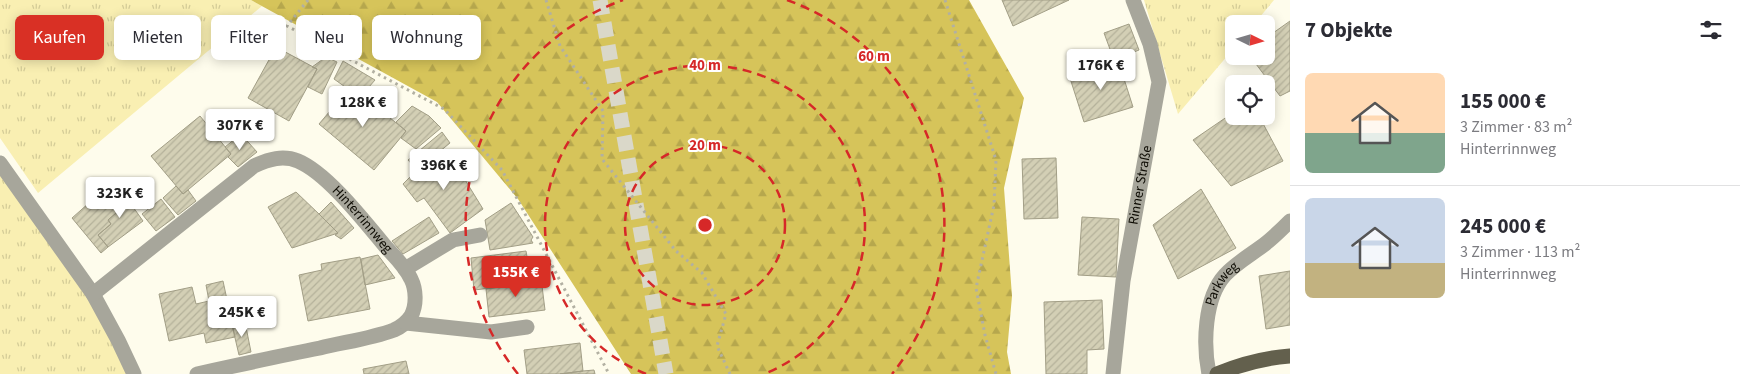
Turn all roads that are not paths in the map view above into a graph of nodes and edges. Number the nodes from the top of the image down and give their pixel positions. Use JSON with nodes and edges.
{"nodes":[{"id":1,"x":1132,"y":0,"type":"edge"},
{"id":2,"x":0,"y":163,"type":"edge"},
{"id":3,"x":1290,"y":221,"type":"edge"},
{"id":4,"x":480,"y":235,"type":"dead end"},
{"id":5,"x":405,"y":269,"type":"junction"},
{"id":6,"x":93,"y":294,"type":"junction"},
{"id":7,"x":406,"y":323,"type":"junction"},
{"id":8,"x":527,"y":327,"type":"dead end"},
{"id":9,"x":1290,"y":356,"type":"edge"},
{"id":10,"x":134,"y":374,"type":"edge"},
{"id":11,"x":197,"y":374,"type":"edge"},
{"id":12,"x":1113,"y":374,"type":"edge"},
{"id":13,"x":1209,"y":374,"type":"edge"},
{"id":14,"x":1217,"y":374,"type":"edge"}],
"edges":[{"from":1,"to":12,"type":"street","name":"Rinner Straße"},
{"from":2,"to":6,"type":"street"},
{"from":3,"to":13,"type":"street","name":"Parkweg"},
{"from":4,"to":5,"type":"street"},
{"from":5,"to":6,"type":"street","name":"Hinterrinnweg"},
{"from":5,"to":7,"type":"street","name":"Hinterrinnweg"},
{"from":6,"to":10,"type":"street"},
{"from":7,"to":8,"type":"street"},
{"from":7,"to":11,"type":"street"},
{"from":9,"to":14,"type":"main road"}]}
